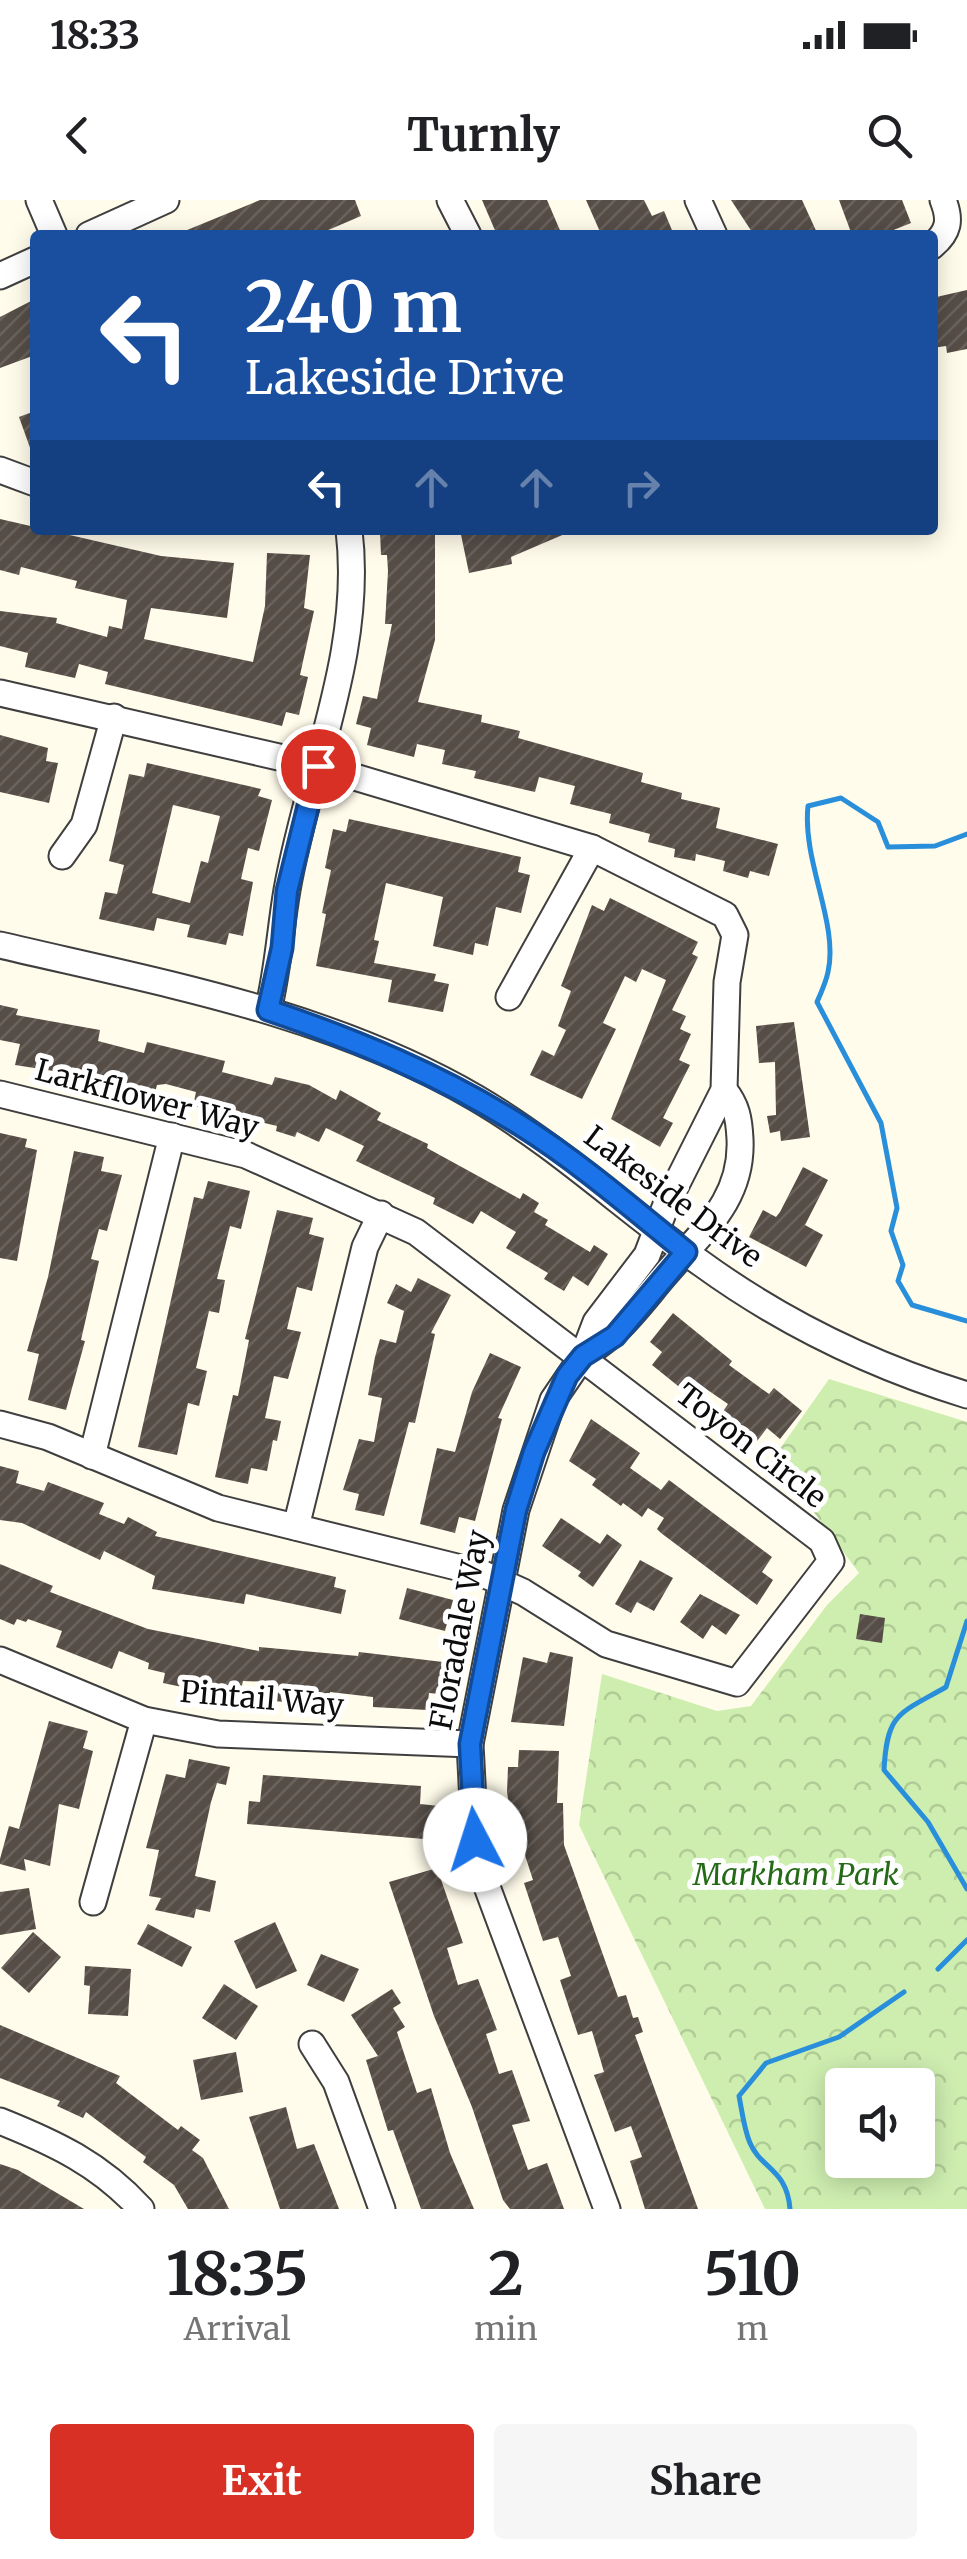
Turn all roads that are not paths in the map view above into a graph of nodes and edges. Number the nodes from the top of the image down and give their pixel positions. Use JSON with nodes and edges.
{"nodes":[{"id":1,"x":39,"y":200,"type":"edge"},
{"id":2,"x":166,"y":200,"type":"edge"},
{"id":3,"x":450,"y":200,"type":"edge"},
{"id":4,"x":698,"y":200,"type":"edge"},
{"id":5,"x":943,"y":200,"type":"edge"},
{"id":6,"x":52,"y":230,"type":"edge"},
{"id":7,"x":100,"y":230,"type":"edge"},
{"id":8,"x":465,"y":230,"type":"edge"},
{"id":9,"x":712,"y":230,"type":"edge"},
{"id":10,"x":938,"y":238,"type":"edge"},
{"id":11,"x":30,"y":262,"type":"edge"},
{"id":12,"x":0,"y":276,"type":"edge"},
{"id":13,"x":0,"y":470,"type":"edge"},
{"id":14,"x":30,"y":480,"type":"edge"},
{"id":15,"x":349,"y":535,"type":"edge"},
{"id":16,"x":0,"y":692,"type":"edge"},
{"id":17,"x":114,"y":718,"type":"junction"},
{"id":18,"x":318,"y":766,"type":"junction"},
{"id":19,"x":592,"y":848,"type":"junction"},
{"id":20,"x":62,"y":856,"type":"dead end"},
{"id":21,"x":0,"y":945,"type":"edge"},
{"id":22,"x":510,"y":998,"type":"dead end"},
{"id":23,"x":268,"y":1010,"type":"junction"},
{"id":24,"x":724,"y":1090,"type":"junction"},
{"id":25,"x":0,"y":1094,"type":"edge"},
{"id":26,"x":172,"y":1136,"type":"junction"},
{"id":27,"x":381,"y":1214,"type":"junction"},
{"id":28,"x":659,"y":1230,"type":"junction"},
{"id":29,"x":686,"y":1252,"type":"junction"},
{"id":30,"x":583,"y":1356,"type":"junction"},
{"id":31,"x":967,"y":1395,"type":"edge"},
{"id":32,"x":0,"y":1424,"type":"edge"},
{"id":33,"x":92,"y":1456,"type":"junction"},
{"id":34,"x":296,"y":1526,"type":"junction"},
{"id":35,"x":503,"y":1582,"type":"junction"},
{"id":36,"x":0,"y":1660,"type":"edge"},
{"id":37,"x":144,"y":1720,"type":"junction"},
{"id":38,"x":470,"y":1744,"type":"junction"},
{"id":39,"x":93,"y":1902,"type":"dead end"},
{"id":40,"x":312,"y":2044,"type":"dead end"},
{"id":41,"x":0,"y":2120,"type":"edge"},
{"id":42,"x":141,"y":2209,"type":"edge"},
{"id":43,"x":382,"y":2209,"type":"edge"},
{"id":44,"x":607,"y":2209,"type":"edge"}],
"edges":[{"from":1,"to":6,"type":"street"},
{"from":2,"to":7,"type":"street"},
{"from":3,"to":8,"type":"street"},
{"from":4,"to":9,"type":"street"},
{"from":5,"to":10,"type":"street"},
{"from":11,"to":12,"type":"street"},
{"from":13,"to":14,"type":"street"},
{"from":15,"to":18,"type":"street"},
{"from":16,"to":17,"type":"street"},
{"from":17,"to":18,"type":"street"},
{"from":17,"to":20,"type":"street"},
{"from":18,"to":19,"type":"street"},
{"from":18,"to":23,"type":"street"},
{"from":19,"to":22,"type":"street"},
{"from":19,"to":24,"type":"street"},
{"from":21,"to":23,"type":"street","name":"Lakeside Drive"},
{"from":23,"to":28,"type":"street","name":"Lakeside Drive"},
{"from":24,"to":28,"type":"street","name":"Floradale Way"},
{"from":24,"to":29,"type":"street","name":"Floradale Way"},
{"from":25,"to":26,"type":"street","name":"Larkflower Way"},
{"from":26,"to":27,"type":"street","name":"Larkflower Way"},
{"from":26,"to":33,"type":"street"},
{"from":27,"to":30,"type":"street","name":"Larkflower Way"},
{"from":27,"to":34,"type":"street"},
{"from":28,"to":29,"type":"street","name":"Lakeside Drive"},
{"from":28,"to":30,"type":"street","name":"Floradale Way"},
{"from":29,"to":30,"type":"street","name":"Floradale Way"},
{"from":29,"to":31,"type":"street","name":"Lakeside Drive"},
{"from":30,"to":35,"type":"street","name":"Floradale Way"},
{"from":30,"to":35,"type":"street","name":"Toyon Circle"},
{"from":32,"to":33,"type":"street"},
{"from":33,"to":34,"type":"street"},
{"from":34,"to":35,"type":"street"},
{"from":35,"to":38,"type":"street","name":"Floradale Way"},
{"from":36,"to":37,"type":"street","name":"Pintail Way"},
{"from":37,"to":38,"type":"street","name":"Pintail Way"},
{"from":37,"to":39,"type":"street"},
{"from":38,"to":44,"type":"street","name":"Floradale Way"},
{"from":40,"to":43,"type":"street"},
{"from":41,"to":42,"type":"street"}]}
